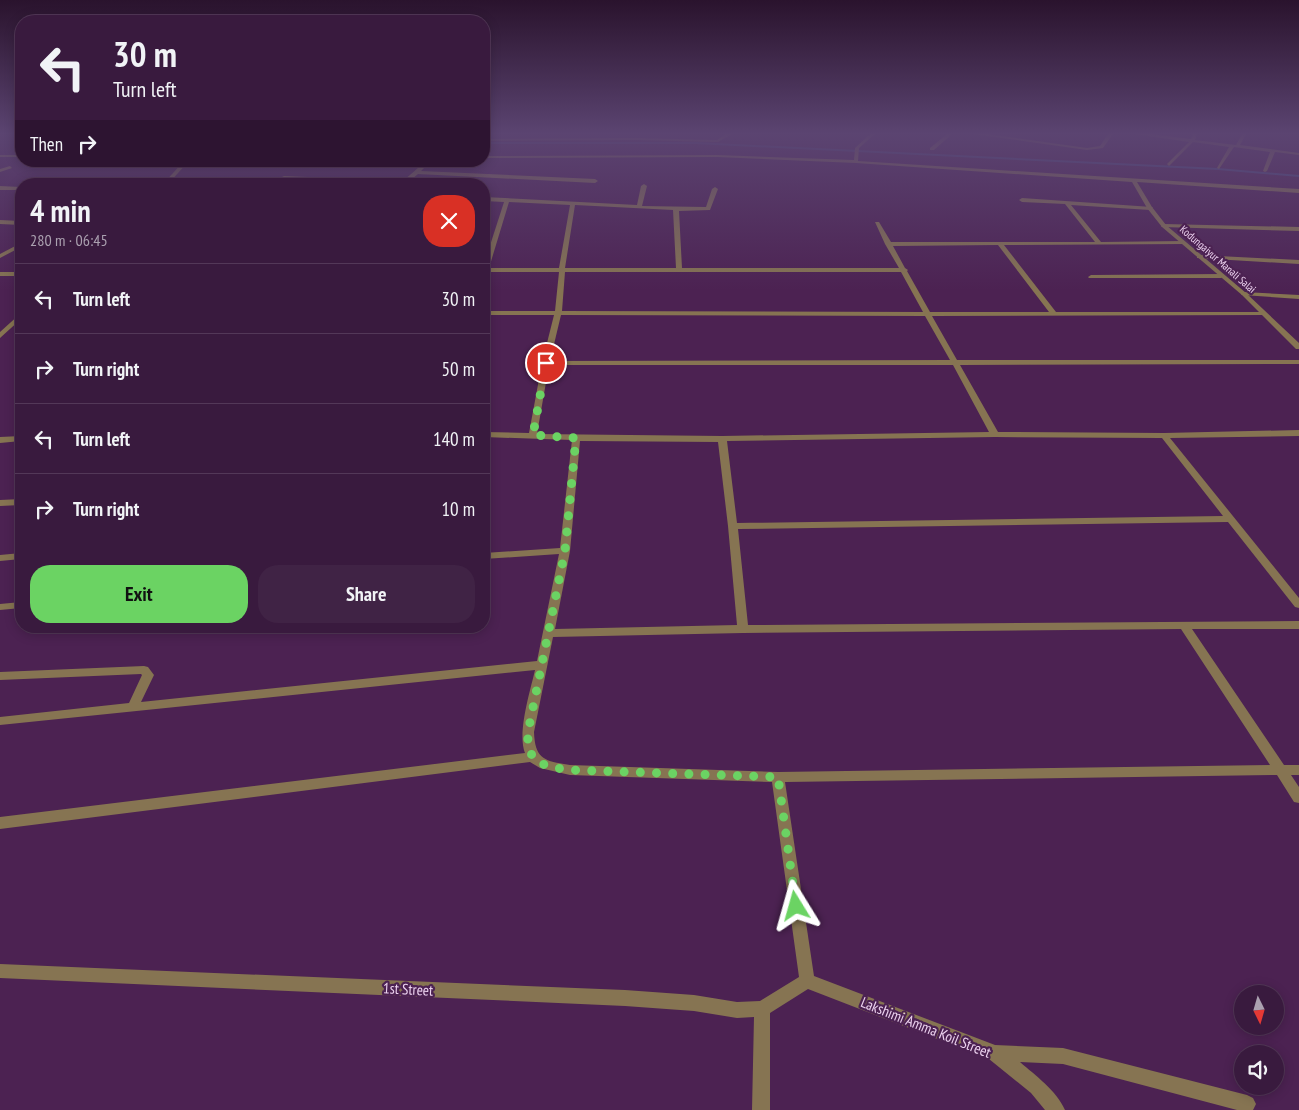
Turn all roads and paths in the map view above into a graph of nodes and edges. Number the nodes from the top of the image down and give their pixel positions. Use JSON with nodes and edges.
{"nodes":[{"id":1,"x":644,"y":186,"type":"dead end"},
{"id":2,"x":1138,"y":186,"type":"edge"},
{"id":3,"x":1233,"y":186,"type":"edge"},
{"id":4,"x":0,"y":188,"type":"edge"},
{"id":5,"x":15,"y":189,"type":"edge"},
{"id":6,"x":715,"y":189,"type":"dead end"},
{"id":7,"x":1299,"y":191,"type":"edge"},
{"id":8,"x":490,"y":199,"type":"edge"},
{"id":9,"x":507,"y":200,"type":"junction"},
{"id":10,"x":1022,"y":200,"type":"dead end"},
{"id":11,"x":1066,"y":203,"type":"junction"},
{"id":12,"x":573,"y":204,"type":"junction"},
{"id":13,"x":639,"y":208,"type":"junction"},
{"id":14,"x":1150,"y":208,"type":"junction"},
{"id":15,"x":676,"y":209,"type":"junction"},
{"id":16,"x":0,"y":222,"type":"edge"},
{"id":17,"x":15,"y":223,"type":"edge"},
{"id":18,"x":877,"y":223,"type":"dead end"},
{"id":19,"x":1164,"y":226,"type":"junction"},
{"id":20,"x":1299,"y":230,"type":"edge"},
{"id":21,"x":1099,"y":243,"type":"junction"},
{"id":22,"x":1183,"y":243,"type":"junction"},
{"id":23,"x":888,"y":244,"type":"junction"},
{"id":24,"x":1000,"y":244,"type":"junction"},
{"id":25,"x":15,"y":248,"type":"edge"},
{"id":26,"x":490,"y":252,"type":"edge"},
{"id":27,"x":0,"y":256,"type":"edge"},
{"id":28,"x":1199,"y":257,"type":"junction"},
{"id":29,"x":1299,"y":262,"type":"edge"},
{"id":30,"x":490,"y":270,"type":"edge"},
{"id":31,"x":562,"y":270,"type":"junction"},
{"id":32,"x":679,"y":270,"type":"junction"},
{"id":33,"x":905,"y":270,"type":"junction"},
{"id":34,"x":0,"y":274,"type":"edge"},
{"id":35,"x":15,"y":274,"type":"edge"},
{"id":36,"x":1221,"y":276,"type":"junction"},
{"id":37,"x":1092,"y":277,"type":"dead end"},
{"id":38,"x":1244,"y":294,"type":"junction"},
{"id":39,"x":1299,"y":298,"type":"edge"},
{"id":40,"x":490,"y":313,"type":"edge"},
{"id":41,"x":558,"y":313,"type":"junction"},
{"id":42,"x":927,"y":313,"type":"junction"},
{"id":43,"x":1054,"y":314,"type":"junction"},
{"id":44,"x":1264,"y":314,"type":"junction"},
{"id":45,"x":15,"y":321,"type":"edge"},
{"id":46,"x":0,"y":336,"type":"edge"},
{"id":47,"x":1299,"y":347,"type":"edge"},
{"id":48,"x":1299,"y":362,"type":"edge"},
{"id":49,"x":546,"y":363,"type":"junction"},
{"id":50,"x":955,"y":364,"type":"junction"},
{"id":51,"x":1299,"y":433,"type":"edge"},
{"id":52,"x":490,"y":434,"type":"edge"},
{"id":53,"x":995,"y":434,"type":"junction"},
{"id":54,"x":533,"y":435,"type":"junction"},
{"id":55,"x":1164,"y":436,"type":"junction"},
{"id":56,"x":576,"y":438,"type":"junction"},
{"id":57,"x":15,"y":439,"type":"edge"},
{"id":58,"x":722,"y":439,"type":"junction"},
{"id":59,"x":0,"y":440,"type":"edge"},
{"id":60,"x":15,"y":502,"type":"edge"},
{"id":61,"x":0,"y":503,"type":"edge"},
{"id":62,"x":1229,"y":519,"type":"junction"},
{"id":63,"x":733,"y":526,"type":"junction"},
{"id":64,"x":565,"y":551,"type":"junction"},
{"id":65,"x":490,"y":556,"type":"edge"},
{"id":66,"x":15,"y":557,"type":"edge"},
{"id":67,"x":0,"y":558,"type":"edge"},
{"id":68,"x":15,"y":605,"type":"edge"},
{"id":69,"x":1299,"y":605,"type":"edge"},
{"id":70,"x":0,"y":606,"type":"edge"},
{"id":71,"x":1299,"y":625,"type":"edge"},
{"id":72,"x":1184,"y":626,"type":"junction"},
{"id":73,"x":743,"y":629,"type":"junction"},
{"id":74,"x":550,"y":633,"type":"junction"},
{"id":75,"x":541,"y":665,"type":"junction"},
{"id":76,"x":0,"y":676,"type":"edge"},
{"id":77,"x":133,"y":707,"type":"junction"},
{"id":78,"x":0,"y":721,"type":"edge"},
{"id":79,"x":532,"y":757,"type":"junction"},
{"id":80,"x":1280,"y":770,"type":"junction"},
{"id":81,"x":1299,"y":770,"type":"edge"},
{"id":82,"x":778,"y":777,"type":"junction"},
{"id":83,"x":1299,"y":798,"type":"edge"},
{"id":84,"x":0,"y":823,"type":"edge"},
{"id":85,"x":0,"y":971,"type":"edge"},
{"id":86,"x":807,"y":980,"type":"junction"},
{"id":87,"x":762,"y":1009,"type":"junction"},
{"id":88,"x":994,"y":1053,"type":"junction"},
{"id":89,"x":1247,"y":1104,"type":"dead end"},
{"id":90,"x":761,"y":1110,"type":"edge"},
{"id":91,"x":1056,"y":1110,"type":"edge"}],
"edges":[{"from":1,"to":13,"type":"street"},
{"from":2,"to":14,"type":"street","name":"Kodungaiyur Manali Salai"},
{"from":3,"to":7,"type":"street"},
{"from":4,"to":5,"type":"street"},
{"from":6,"to":15,"type":"street"},
{"from":8,"to":9,"type":"street"},
{"from":9,"to":12,"type":"street"},
{"from":9,"to":26,"type":"street"},
{"from":10,"to":11,"type":"street"},
{"from":11,"to":14,"type":"street"},
{"from":11,"to":21,"type":"street"},
{"from":12,"to":13,"type":"street"},
{"from":12,"to":31,"type":"street"},
{"from":13,"to":15,"type":"street"},
{"from":14,"to":19,"type":"street","name":"Kodungaiyur Manali Salai"},
{"from":15,"to":32,"type":"street"},
{"from":16,"to":17,"type":"street"},
{"from":18,"to":23,"type":"street"},
{"from":19,"to":20,"type":"street"},
{"from":19,"to":22,"type":"street","name":"Kodungaiyur Manali Salai"},
{"from":21,"to":22,"type":"street"},
{"from":21,"to":24,"type":"street"},
{"from":22,"to":28,"type":"street","name":"Kodungaiyur Manali Salai"},
{"from":23,"to":24,"type":"street"},
{"from":23,"to":33,"type":"street"},
{"from":24,"to":43,"type":"street"},
{"from":25,"to":27,"type":"street"},
{"from":28,"to":29,"type":"street"},
{"from":28,"to":36,"type":"street","name":"Kodungaiyur Manali Salai"},
{"from":30,"to":31,"type":"street"},
{"from":31,"to":32,"type":"street"},
{"from":31,"to":41,"type":"street"},
{"from":32,"to":33,"type":"street"},
{"from":33,"to":42,"type":"street"},
{"from":34,"to":35,"type":"street"},
{"from":36,"to":37,"type":"street"},
{"from":36,"to":38,"type":"street","name":"Kodungaiyur Manali Salai"},
{"from":38,"to":39,"type":"street"},
{"from":38,"to":44,"type":"street","name":"Kodungaiyur Manali Salai"},
{"from":40,"to":41,"type":"street"},
{"from":41,"to":42,"type":"street"},
{"from":41,"to":49,"type":"street"},
{"from":42,"to":43,"type":"street"},
{"from":42,"to":50,"type":"street"},
{"from":43,"to":44,"type":"street"},
{"from":44,"to":47,"type":"street","name":"Kodungaiyur Manali Salai"},
{"from":45,"to":46,"type":"street"},
{"from":48,"to":50,"type":"street"},
{"from":49,"to":50,"type":"street"},
{"from":49,"to":54,"type":"street"},
{"from":50,"to":53,"type":"street"},
{"from":51,"to":55,"type":"street"},
{"from":52,"to":54,"type":"street"},
{"from":53,"to":55,"type":"street"},
{"from":53,"to":58,"type":"street"},
{"from":54,"to":56,"type":"street"},
{"from":55,"to":62,"type":"street"},
{"from":56,"to":58,"type":"street"},
{"from":56,"to":64,"type":"street"},
{"from":57,"to":59,"type":"street"},
{"from":58,"to":63,"type":"street"},
{"from":60,"to":61,"type":"street"},
{"from":62,"to":63,"type":"street"},
{"from":62,"to":69,"type":"street"},
{"from":63,"to":73,"type":"street"},
{"from":64,"to":65,"type":"street"},
{"from":64,"to":74,"type":"street"},
{"from":66,"to":67,"type":"street"},
{"from":68,"to":70,"type":"street"},
{"from":71,"to":72,"type":"street"},
{"from":72,"to":73,"type":"street"},
{"from":72,"to":80,"type":"street"},
{"from":73,"to":74,"type":"street"},
{"from":74,"to":75,"type":"street"},
{"from":75,"to":77,"type":"street"},
{"from":75,"to":79,"type":"street"},
{"from":76,"to":77,"type":"street"},
{"from":77,"to":78,"type":"street"},
{"from":79,"to":82,"type":"street"},
{"from":79,"to":84,"type":"street"},
{"from":80,"to":81,"type":"street"},
{"from":80,"to":82,"type":"street"},
{"from":80,"to":83,"type":"street"},
{"from":82,"to":86,"type":"street"},
{"from":85,"to":87,"type":"street","name":"1st Street"},
{"from":86,"to":87,"type":"street"},
{"from":86,"to":88,"type":"street","name":"Lakshimi Amma Koil Street"},
{"from":87,"to":90,"type":"street"},
{"from":88,"to":89,"type":"street"},
{"from":88,"to":91,"type":"street","name":"Lakshimi Amma Koil Street"}]}
